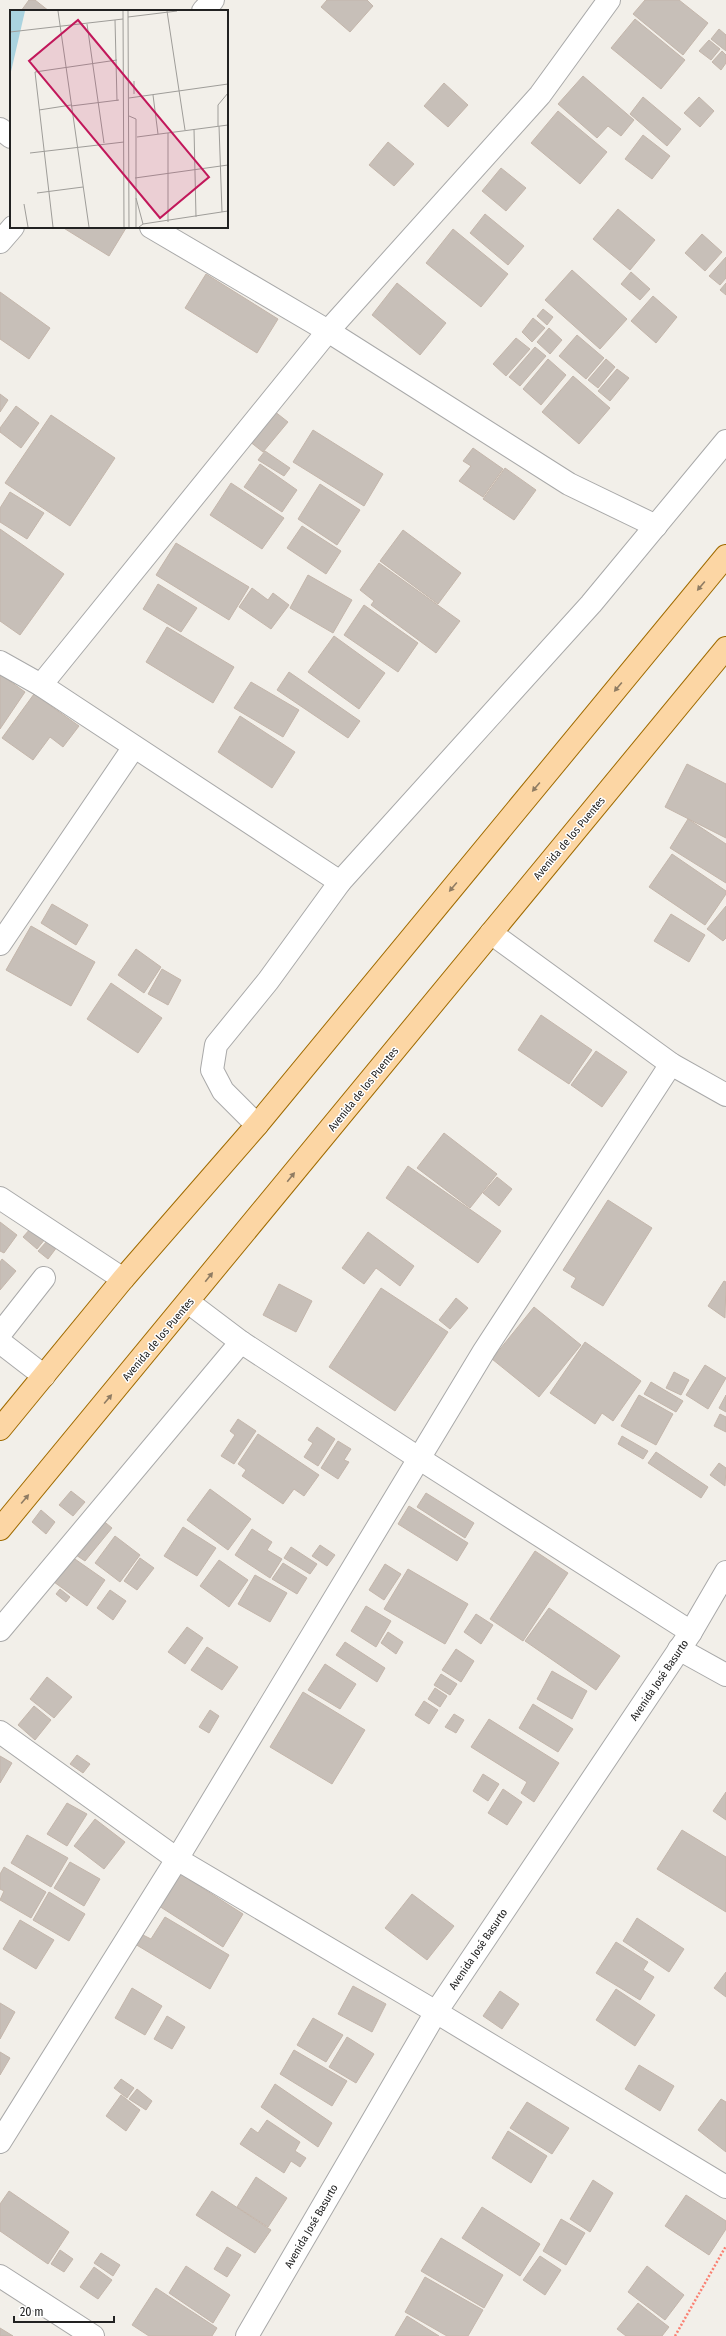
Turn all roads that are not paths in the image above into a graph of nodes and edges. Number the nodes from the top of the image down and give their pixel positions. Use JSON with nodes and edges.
{"nodes":[{"id":1,"x":213,"y":0,"type":"edge"},
{"id":2,"x":609,"y":0,"type":"edge"},
{"id":3,"x":204,"y":10,"type":"edge"},
{"id":4,"x":0,"y":129,"type":"edge"},
{"id":5,"x":10,"y":136,"type":"edge"},
{"id":6,"x":12,"y":228,"type":"edge"},
{"id":7,"x":153,"y":228,"type":"edge"},
{"id":8,"x":0,"y":242,"type":"edge"},
{"id":9,"x":328,"y":331,"type":"junction"},
{"id":10,"x":726,"y":441,"type":"edge"},
{"id":11,"x":656,"y":526,"type":"junction"},
{"id":12,"x":726,"y":556,"type":"edge"},
{"id":13,"x":726,"y":648,"type":"edge"},
{"id":14,"x":0,"y":662,"type":"edge"},
{"id":15,"x":41,"y":685,"type":"junction"},
{"id":16,"x":134,"y":747,"type":"junction"},
{"id":17,"x":340,"y":882,"type":"junction"},
{"id":18,"x":490,"y":933,"type":"junction"},
{"id":19,"x":0,"y":944,"type":"edge"},
{"id":20,"x":671,"y":1064,"type":"junction"},
{"id":21,"x":726,"y":1096,"type":"edge"},
{"id":22,"x":257,"y":1125,"type":"junction"},
{"id":23,"x":0,"y":1198,"type":"edge"},
{"id":24,"x":44,"y":1278,"type":"dead end"},
{"id":25,"x":123,"y":1279,"type":"junction"},
{"id":26,"x":188,"y":1302,"type":"junction"},
{"id":27,"x":0,"y":1334,"type":"edge"},
{"id":28,"x":0,"y":1342,"type":"edge"},
{"id":29,"x":241,"y":1342,"type":"junction"},
{"id":30,"x":44,"y":1376,"type":"junction"},
{"id":31,"x":0,"y":1430,"type":"edge"},
{"id":32,"x":420,"y":1459,"type":"junction"},
{"id":33,"x":0,"y":1529,"type":"edge"},
{"id":34,"x":726,"y":1572,"type":"edge"},
{"id":35,"x":0,"y":1630,"type":"edge"},
{"id":36,"x":685,"y":1640,"type":"junction"},
{"id":37,"x":726,"y":1675,"type":"edge"},
{"id":38,"x":0,"y":1732,"type":"edge"},
{"id":39,"x":177,"y":1859,"type":"junction"},
{"id":40,"x":436,"y":2012,"type":"junction"},
{"id":41,"x":0,"y":2142,"type":"edge"},
{"id":42,"x":726,"y":2187,"type":"edge"},
{"id":43,"x":0,"y":2276,"type":"edge"},
{"id":44,"x":93,"y":2336,"type":"edge"},
{"id":45,"x":247,"y":2336,"type":"edge"}],
"edges":[{"from":1,"to":3,"type":"street"},
{"from":2,"to":9,"type":"street"},
{"from":4,"to":5,"type":"street"},
{"from":6,"to":8,"type":"street"},
{"from":7,"to":9,"type":"street"},
{"from":9,"to":11,"type":"street"},
{"from":9,"to":15,"type":"street"},
{"from":10,"to":11,"type":"street"},
{"from":11,"to":17,"type":"street"},
{"from":12,"to":22,"type":"main road","one_way":true},
{"from":13,"to":18,"type":"main road","name":"Avenida de los Puentes"},
{"from":14,"to":15,"type":"street"},
{"from":15,"to":16,"type":"street"},
{"from":16,"to":17,"type":"street"},
{"from":16,"to":19,"type":"street"},
{"from":17,"to":22,"type":"street"},
{"from":18,"to":20,"type":"street"},
{"from":26,"to":18,"type":"main road","name":"Avenida de los Puentes","one_way":true},
{"from":20,"to":21,"type":"street"},
{"from":20,"to":32,"type":"street"},
{"from":22,"to":25,"type":"main road"},
{"from":23,"to":25,"type":"street"},
{"from":24,"to":27,"type":"street"},
{"from":25,"to":30,"type":"main road"},
{"from":26,"to":29,"type":"street"},
{"from":33,"to":26,"type":"main road","name":"Avenida de los Puentes","one_way":true},
{"from":28,"to":30,"type":"street"},
{"from":29,"to":32,"type":"street"},
{"from":29,"to":35,"type":"street"},
{"from":30,"to":31,"type":"main road"},
{"from":32,"to":36,"type":"street"},
{"from":32,"to":39,"type":"street"},
{"from":34,"to":36,"type":"street","name":"Avenida José Basurto"},
{"from":36,"to":37,"type":"street"},
{"from":36,"to":40,"type":"street","name":"Avenida José Basurto"},
{"from":38,"to":39,"type":"street"},
{"from":39,"to":40,"type":"street"},
{"from":39,"to":41,"type":"street"},
{"from":40,"to":42,"type":"street"},
{"from":40,"to":45,"type":"street","name":"Avenida José Basurto"},
{"from":43,"to":44,"type":"street"}]}
